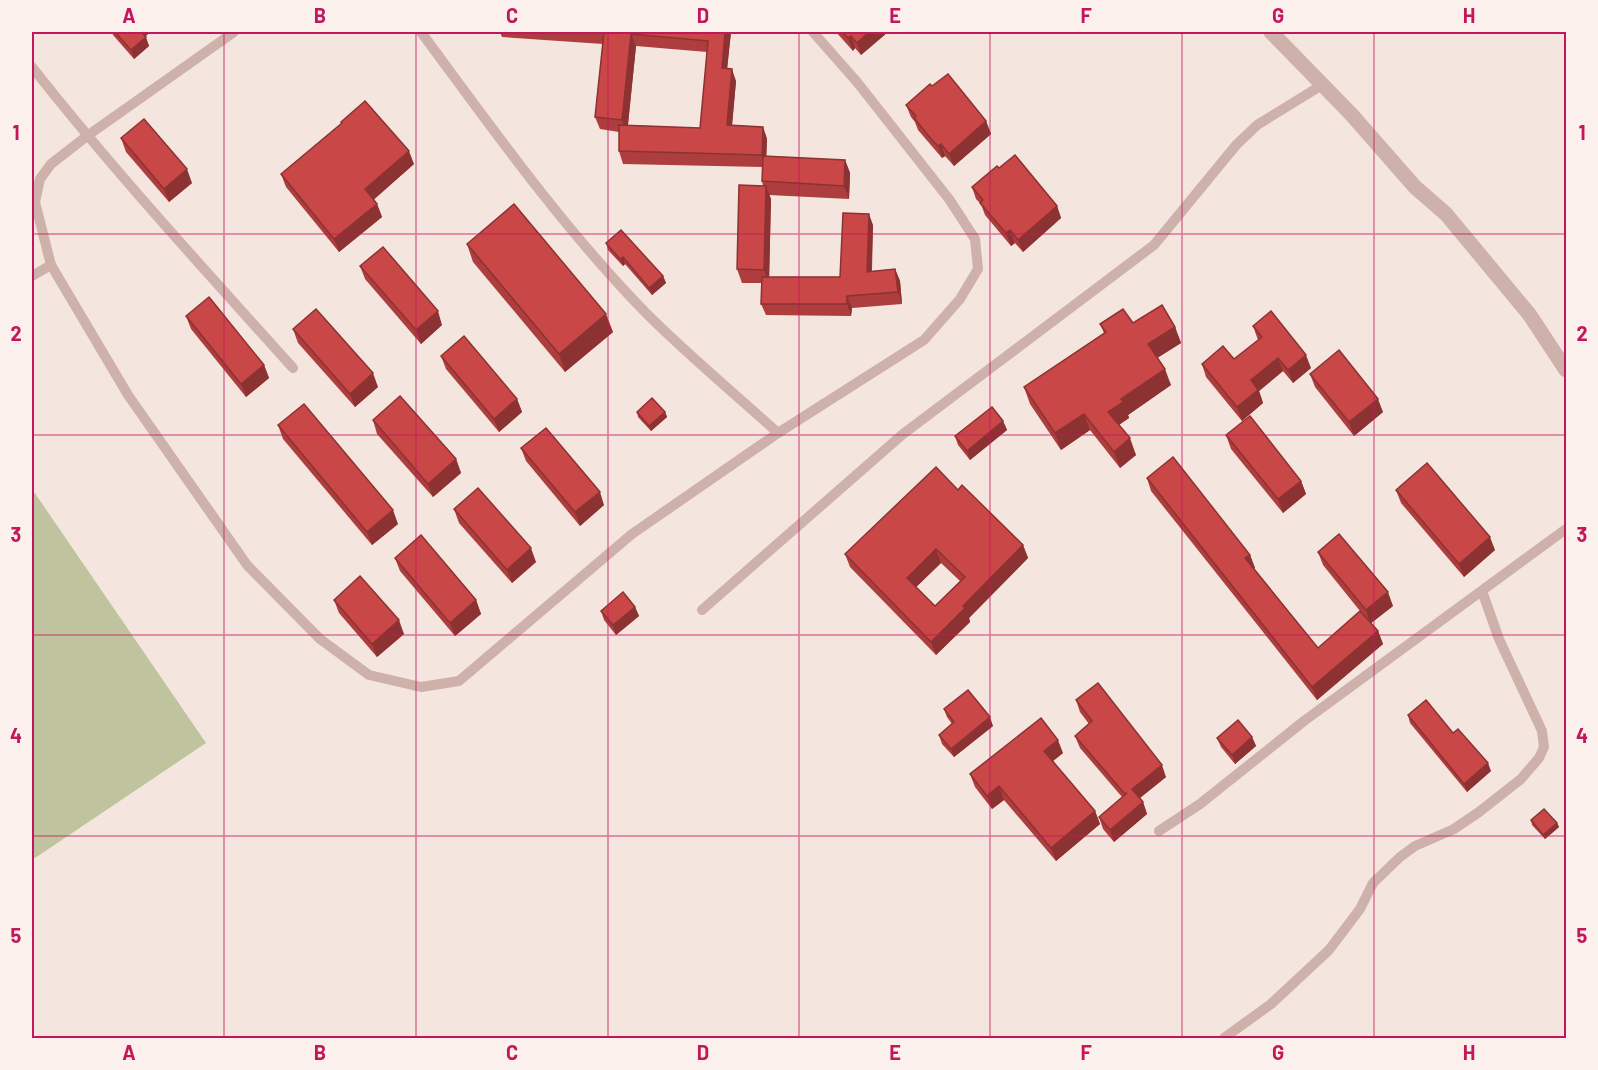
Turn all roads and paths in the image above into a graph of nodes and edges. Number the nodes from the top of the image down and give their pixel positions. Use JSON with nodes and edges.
{"nodes":[{"id":1,"x":234,"y":32,"type":"edge"},
{"id":2,"x":421,"y":32,"type":"edge"},
{"id":3,"x":813,"y":32,"type":"edge"},
{"id":4,"x":1278,"y":33,"type":"edge"},
{"id":5,"x":32,"y":67,"type":"edge"},
{"id":6,"x":1322,"y":85,"type":"junction"},
{"id":7,"x":87,"y":136,"type":"junction"},
{"id":8,"x":51,"y":265,"type":"junction"},
{"id":9,"x":32,"y":276,"type":"edge"},
{"id":10,"x":293,"y":368,"type":"dead end"},
{"id":11,"x":1566,"y":370,"type":"edge"},
{"id":12,"x":778,"y":433,"type":"junction"},
{"id":13,"x":1566,"y":529,"type":"edge"},
{"id":14,"x":1482,"y":591,"type":"junction"},
{"id":15,"x":702,"y":610,"type":"dead end"},
{"id":16,"x":1159,"y":831,"type":"dead end"},
{"id":17,"x":1224,"y":1038,"type":"edge"}],
"edges":[{"from":1,"to":7,"type":"lane"},
{"from":2,"to":12,"type":"lane"},
{"from":3,"to":12,"type":"lane"},
{"from":4,"to":6,"type":"street"},
{"from":5,"to":7,"type":"lane"},
{"from":6,"to":11,"type":"street"},
{"from":6,"to":15,"type":"lane"},
{"from":7,"to":8,"type":"lane"},
{"from":7,"to":10,"type":"lane"},
{"from":8,"to":9,"type":"lane"},
{"from":8,"to":12,"type":"lane"},
{"from":13,"to":14,"type":"lane"},
{"from":14,"to":16,"type":"lane"},
{"from":14,"to":17,"type":"lane"}]}
